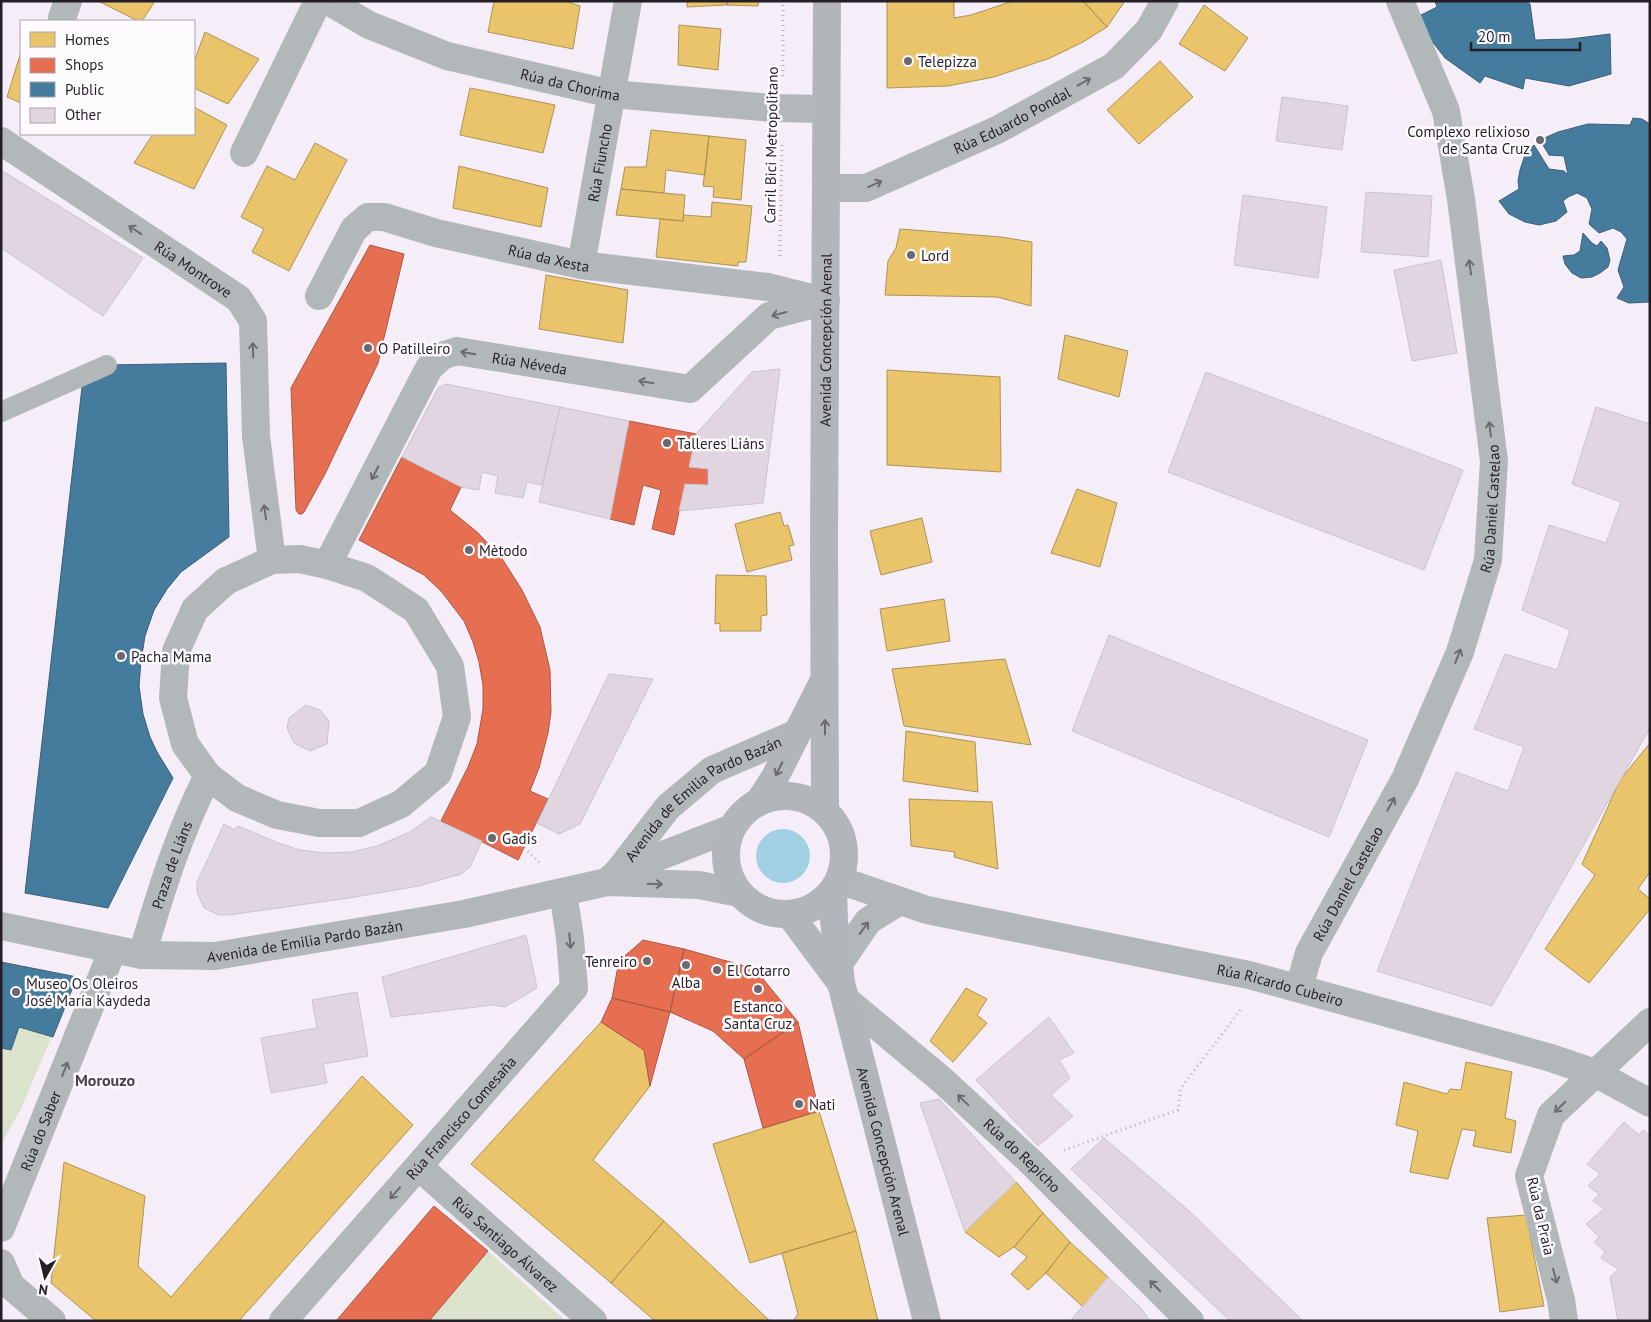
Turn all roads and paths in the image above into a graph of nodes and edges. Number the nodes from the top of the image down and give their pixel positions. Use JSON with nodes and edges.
{"nodes":[{"id":1,"x":318,"y":1,"type":"edge"},
{"id":2,"x":328,"y":1,"type":"edge"},
{"id":3,"x":628,"y":1,"type":"edge"},
{"id":4,"x":783,"y":1,"type":"edge"},
{"id":5,"x":827,"y":1,"type":"edge"},
{"id":6,"x":1166,"y":1,"type":"edge"},
{"id":7,"x":1400,"y":1,"type":"edge"},
{"id":8,"x":612,"y":94,"type":"junction"},
{"id":9,"x":783,"y":108,"type":"junction"},
{"id":10,"x":826,"y":108,"type":"junction"},
{"id":11,"x":1,"y":141,"type":"edge"},
{"id":12,"x":244,"y":152,"type":"dead end"},
{"id":13,"x":827,"y":188,"type":"junction"},
{"id":14,"x":581,"y":265,"type":"junction"},
{"id":15,"x":780,"y":289,"type":"junction"},
{"id":16,"x":319,"y":296,"type":"dead end"},
{"id":17,"x":826,"y":301,"type":"junction"},
{"id":18,"x":107,"y":364,"type":"dead end"},
{"id":19,"x":1,"y":412,"type":"edge"},
{"id":20,"x":272,"y":560,"type":"junction"},
{"id":21,"x":327,"y":565,"type":"junction"},
{"id":22,"x":825,"y":679,"type":"junction"},
{"id":23,"x":796,"y":733,"type":"junction"},
{"id":24,"x":208,"y":776,"type":"junction"},
{"id":25,"x":759,"y":802,"type":"junction"},
{"id":26,"x":825,"y":811,"type":"junction"},
{"id":27,"x":732,"y":828,"type":"junction"},
{"id":28,"x":612,"y":878,"type":"junction"},
{"id":29,"x":836,"y":886,"type":"junction"},
{"id":30,"x":563,"y":892,"type":"junction"},
{"id":31,"x":739,"y":893,"type":"junction"},
{"id":32,"x":900,"y":901,"type":"junction"},
{"id":33,"x":790,"y":915,"type":"junction"},
{"id":34,"x":1,"y":926,"type":"edge"},
{"id":35,"x":113,"y":949,"type":"junction"},
{"id":36,"x":142,"y":955,"type":"junction"},
{"id":37,"x":1249,"y":975,"type":"junction"},
{"id":38,"x":842,"y":982,"type":"junction"},
{"id":39,"x":1299,"y":988,"type":"junction"},
{"id":40,"x":1650,"y":1022,"type":"edge"},
{"id":41,"x":1595,"y":1073,"type":"junction"},
{"id":42,"x":1650,"y":1103,"type":"edge"},
{"id":43,"x":1031,"y":1162,"type":"junction"},
{"id":44,"x":419,"y":1167,"type":"junction"},
{"id":45,"x":1,"y":1228,"type":"edge"},
{"id":46,"x":1,"y":1263,"type":"edge"},
{"id":47,"x":52,"y":1321,"type":"edge"},
{"id":48,"x":283,"y":1321,"type":"edge"},
{"id":49,"x":593,"y":1321,"type":"edge"},
{"id":50,"x":928,"y":1321,"type":"edge"},
{"id":51,"x":1190,"y":1321,"type":"edge"},
{"id":52,"x":1564,"y":1321,"type":"edge"}],
"edges":[{"from":1,"to":12,"type":"street"},
{"from":2,"to":8,"type":"street","name":"Rúa da Chorima"},
{"from":3,"to":8,"type":"street","name":"Rúa Fiuncho"},
{"from":4,"to":9,"type":"path","name":"Carril Bici Metropolitano"},
{"from":5,"to":10,"type":"main road","name":"Avenida Concepción Arenal"},
{"from":13,"to":6,"type":"street","name":"Rúa Eduardo Pondal","one_way":true},
{"from":39,"to":7,"type":"street","name":"Rúa Daniel Castelao","one_way":true},
{"from":8,"to":9,"type":"street","name":"Rúa da Chorima"},
{"from":8,"to":14,"type":"street","name":"Rúa Fiuncho"},
{"from":9,"to":10,"type":"street","name":"Rúa da Chorima"},
{"from":9,"to":15,"type":"path","name":"Carril Bici Metropolitano"},
{"from":10,"to":13,"type":"main road","name":"Avenida Concepción Arenal"},
{"from":20,"to":11,"type":"street","name":"Rúa Montrove","one_way":true},
{"from":13,"to":17,"type":"main road","name":"Avenida Concepción Arenal"},
{"from":14,"to":15,"type":"street","name":"Rúa da Xesta"},
{"from":14,"to":16,"type":"street","name":"Rúa da Xesta"},
{"from":15,"to":17,"type":"street","name":"Rúa da Xesta"},
{"from":17,"to":21,"type":"street","name":"Rúa Néveda","one_way":true},
{"from":17,"to":22,"type":"main road","name":"Avenida Concepción Arenal"},
{"from":18,"to":19,"type":"lane"},
{"from":20,"to":21,"type":"street"},
{"from":20,"to":24,"type":"street"},
{"from":21,"to":24,"type":"street"},
{"from":22,"to":23,"type":"main road","name":"Avenida Concepción Arenal"},
{"from":26,"to":22,"type":"main road","name":"Avenida Concepción Arenal","one_way":true},
{"from":23,"to":25,"type":"main road","name":"Avenida Concepción Arenal","one_way":true},
{"from":23,"to":28,"type":"street","name":"Avenida de Emilia Pardo Bazán"},
{"from":24,"to":36,"type":"street","name":"Praza de Liáns"},
{"from":25,"to":26,"type":"main road","name":"Avenida Concepción Arenal"},
{"from":25,"to":27,"type":"main road","name":"Avenida Concepción Arenal"},
{"from":26,"to":29,"type":"main road","name":"Avenida Concepción Arenal"},
{"from":27,"to":28,"type":"street","name":"Avenida de Emilia Pardo Bazán"},
{"from":27,"to":31,"type":"main road","name":"Avenida Concepción Arenal"},
{"from":28,"to":30,"type":"street","name":"Avenida de Emilia Pardo Bazán"},
{"from":28,"to":31,"type":"street","name":"Avenida de Emilia Pardo Bazán","one_way":true},
{"from":29,"to":32,"type":"street","name":"Rúa Ricardo Cubeiro"},
{"from":29,"to":33,"type":"main road","name":"Avenida Concepción Arenal"},
{"from":29,"to":38,"type":"main road","name":"Avenida Concepción Arenal"},
{"from":30,"to":36,"type":"street","name":"Avenida de Emilia Pardo Bazán"},
{"from":30,"to":44,"type":"street","name":"Rúa Francisco Comesaña","one_way":true},
{"from":31,"to":33,"type":"main road","name":"Avenida Concepción Arenal"},
{"from":32,"to":37,"type":"street","name":"Rúa Ricardo Cubeiro"},
{"from":38,"to":32,"type":"street","one_way":true},
{"from":33,"to":38,"type":"main road","name":"Avenida Concepción Arenal"},
{"from":34,"to":35,"type":"street","name":"Avenida de Emilia Pardo Bazán"},
{"from":35,"to":36,"type":"street","name":"Avenida de Emilia Pardo Bazán"},
{"from":45,"to":35,"type":"street","name":"Rúa do Saber","one_way":true},
{"from":37,"to":39,"type":"street","name":"Rúa Ricardo Cubeiro"},
{"from":37,"to":43,"type":"path"},
{"from":43,"to":38,"type":"street","name":"Rúa do Repicho","one_way":true},
{"from":38,"to":50,"type":"main road","name":"Avenida Concepción Arenal"},
{"from":39,"to":41,"type":"street","name":"Rúa Ricardo Cubeiro"},
{"from":40,"to":41,"type":"street","name":"Rúa da Praia"},
{"from":41,"to":42,"type":"street","name":"Rúa Ricardo Cubeiro"},
{"from":41,"to":52,"type":"street","name":"Rúa da Praia","one_way":true},
{"from":51,"to":43,"type":"street","name":"Rúa do Repicho","one_way":true},
{"from":44,"to":48,"type":"street","name":"Rúa Francisco Comesaña","one_way":true},
{"from":44,"to":49,"type":"street","name":"Rúa Santiago Álvarez"},
{"from":46,"to":47,"type":"street"}]}
